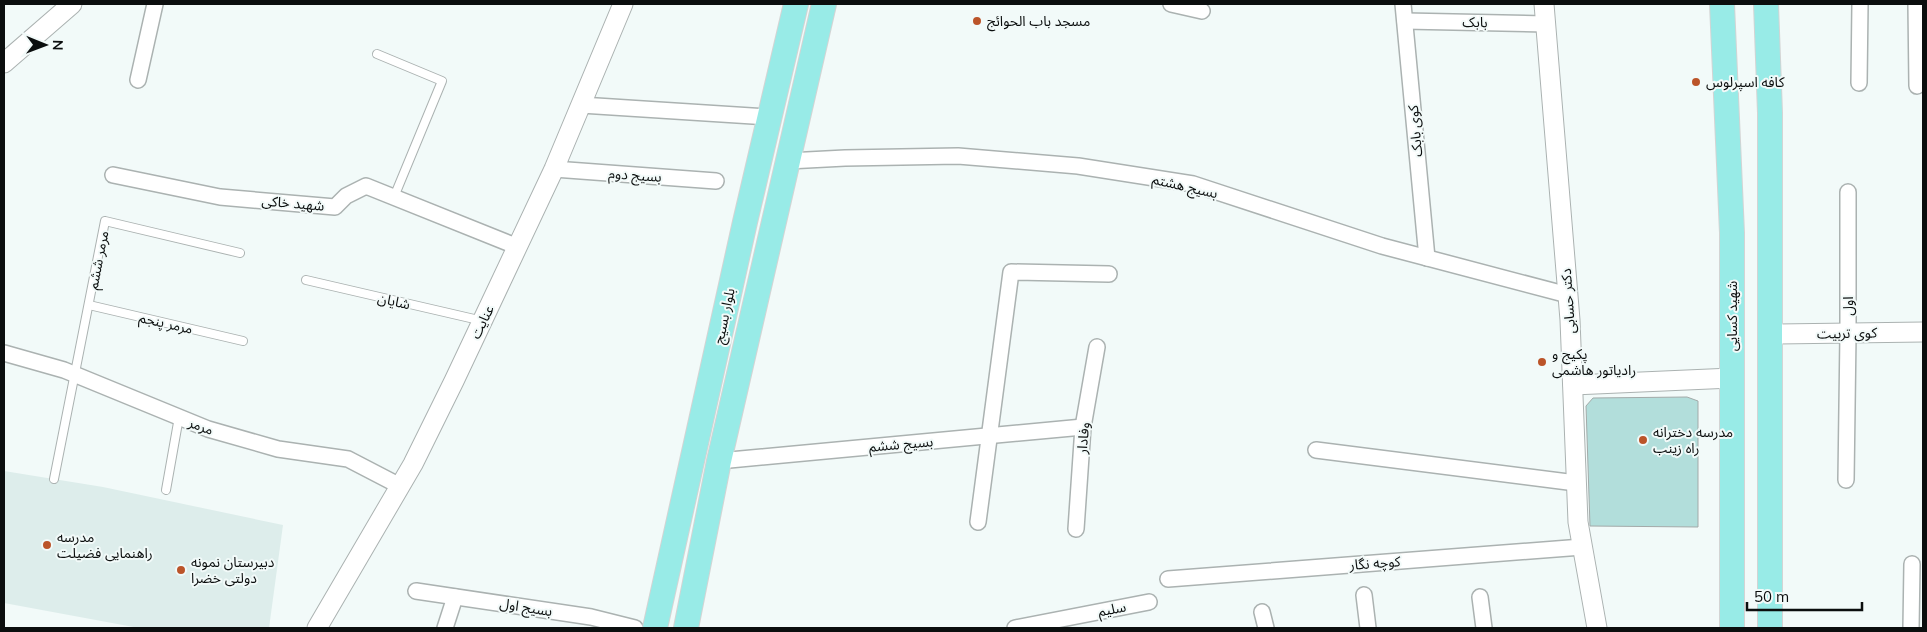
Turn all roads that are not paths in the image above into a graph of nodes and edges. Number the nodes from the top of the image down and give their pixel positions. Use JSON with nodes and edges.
{"nodes":[{"id":1,"x":72,"y":4,"type":"edge"},
{"id":2,"x":156,"y":4,"type":"edge"},
{"id":3,"x":622,"y":4,"type":"edge"},
{"id":4,"x":796,"y":4,"type":"edge"},
{"id":5,"x":824,"y":4,"type":"edge"},
{"id":6,"x":1172,"y":4,"type":"edge"},
{"id":7,"x":1403,"y":4,"type":"edge"},
{"id":8,"x":1544,"y":4,"type":"edge"},
{"id":9,"x":1722,"y":4,"type":"edge"},
{"id":10,"x":1766,"y":4,"type":"edge"},
{"id":11,"x":1860,"y":4,"type":"edge"},
{"id":12,"x":1916,"y":4,"type":"edge"},
{"id":13,"x":1202,"y":11,"type":"dead end"},
{"id":14,"x":1405,"y":21,"type":"junction"},
{"id":15,"x":1546,"y":24,"type":"junction"},
{"id":16,"x":377,"y":54,"type":"dead end"},
{"id":17,"x":4,"y":63,"type":"edge"},
{"id":18,"x":138,"y":80,"type":"dead end"},
{"id":19,"x":1859,"y":83,"type":"dead end"},
{"id":20,"x":1917,"y":86,"type":"dead end"},
{"id":21,"x":581,"y":105,"type":"junction"},
{"id":22,"x":769,"y":117,"type":"junction"},
{"id":23,"x":788,"y":161,"type":"junction"},
{"id":24,"x":554,"y":169,"type":"junction"},
{"id":25,"x":113,"y":175,"type":"dead end"},
{"id":26,"x":716,"y":181,"type":"dead end"},
{"id":27,"x":1848,"y":192,"type":"dead end"},
{"id":28,"x":394,"y":198,"type":"junction"},
{"id":29,"x":518,"y":247,"type":"junction"},
{"id":30,"x":240,"y":253,"type":"dead end"},
{"id":31,"x":1427,"y":258,"type":"junction"},
{"id":32,"x":1109,"y":274,"type":"dead end"},
{"id":33,"x":306,"y":280,"type":"dead end"},
{"id":34,"x":1568,"y":295,"type":"junction"},
{"id":35,"x":89,"y":305,"type":"junction"},
{"id":36,"x":483,"y":321,"type":"junction"},
{"id":37,"x":1923,"y":332,"type":"edge"},
{"id":38,"x":1771,"y":334,"type":"junction"},
{"id":39,"x":1848,"y":334,"type":"junction"},
{"id":40,"x":243,"y":342,"type":"dead end"},
{"id":41,"x":1097,"y":347,"type":"dead end"},
{"id":42,"x":4,"y":353,"type":"edge"},
{"id":43,"x":75,"y":374,"type":"junction"},
{"id":44,"x":1732,"y":378,"type":"junction"},
{"id":45,"x":1573,"y":385,"type":"junction"},
{"id":46,"x":178,"y":417,"type":"junction"},
{"id":47,"x":1083,"y":427,"type":"junction"},
{"id":48,"x":991,"y":436,"type":"junction"},
{"id":49,"x":1316,"y":450,"type":"dead end"},
{"id":50,"x":719,"y":461,"type":"junction"},
{"id":51,"x":54,"y":479,"type":"dead end"},
{"id":52,"x":1846,"y":480,"type":"dead end"},
{"id":53,"x":1576,"y":483,"type":"junction"},
{"id":54,"x":400,"y":486,"type":"junction"},
{"id":55,"x":166,"y":490,"type":"dead end"},
{"id":56,"x":978,"y":522,"type":"dead end"},
{"id":57,"x":1076,"y":529,"type":"dead end"},
{"id":58,"x":1582,"y":547,"type":"junction"},
{"id":59,"x":1912,"y":564,"type":"dead end"},
{"id":60,"x":1168,"y":579,"type":"dead end"},
{"id":61,"x":416,"y":591,"type":"dead end"},
{"id":62,"x":1364,"y":595,"type":"dead end"},
{"id":63,"x":455,"y":596,"type":"junction"},
{"id":64,"x":1480,"y":597,"type":"dead end"},
{"id":65,"x":1149,"y":602,"type":"dead end"},
{"id":66,"x":1262,"y":612,"type":"dead end"},
{"id":67,"x":316,"y":628,"type":"edge"},
{"id":68,"x":445,"y":628,"type":"edge"},
{"id":69,"x":635,"y":628,"type":"edge"},
{"id":70,"x":655,"y":628,"type":"edge"},
{"id":71,"x":686,"y":628,"type":"edge"},
{"id":72,"x":1015,"y":628,"type":"edge"},
{"id":73,"x":1266,"y":628,"type":"edge"},
{"id":74,"x":1368,"y":628,"type":"edge"},
{"id":75,"x":1484,"y":628,"type":"edge"},
{"id":76,"x":1597,"y":628,"type":"edge"},
{"id":77,"x":1732,"y":628,"type":"edge"},
{"id":78,"x":1770,"y":628,"type":"edge"},
{"id":79,"x":1911,"y":628,"type":"edge"}],
"edges":[{"from":1,"to":17,"type":"street"},
{"from":2,"to":18,"type":"street"},
{"from":3,"to":21,"type":"street","name":"عنایت"},
{"from":4,"to":22,"type":"main road","name":"بلوار بسیج"},
{"from":5,"to":23,"type":"main road","name":"بلوار بسیج"},
{"from":6,"to":13,"type":"street"},
{"from":7,"to":14,"type":"street","name":"کوی بابک"},
{"from":8,"to":15,"type":"street","name":"دکتر حسابی"},
{"from":9,"to":44,"type":"main road","name":"شهید کسایی"},
{"from":10,"to":38,"type":"main road"},
{"from":11,"to":19,"type":"street"},
{"from":12,"to":20,"type":"street"},
{"from":14,"to":15,"type":"street","name":"بابک"},
{"from":14,"to":31,"type":"street","name":"کوی بابک"},
{"from":15,"to":34,"type":"street","name":"دکتر حسابی"},
{"from":16,"to":28,"type":"lane"},
{"from":21,"to":22,"type":"street"},
{"from":21,"to":24,"type":"street","name":"عنایت"},
{"from":22,"to":70,"type":"main road","name":"بلوار بسیج"},
{"from":23,"to":31,"type":"street","name":"بسیج هشتم"},
{"from":23,"to":50,"type":"main road","name":"بلوار بسیج"},
{"from":24,"to":26,"type":"street","name":"بسيج دوم"},
{"from":24,"to":29,"type":"street","name":"عنایت"},
{"from":25,"to":28,"type":"street","name":"شهید خاکی"},
{"from":27,"to":39,"type":"street","name":"اول"},
{"from":28,"to":29,"type":"street","name":"شهید خاکی"},
{"from":29,"to":36,"type":"street","name":"عنایت"},
{"from":30,"to":35,"type":"lane","name":"مرمر ششم"},
{"from":31,"to":34,"type":"street","name":"بسیج هشتم"},
{"from":32,"to":48,"type":"street"},
{"from":33,"to":36,"type":"lane","name":"شایان"},
{"from":34,"to":45,"type":"street","name":"دکتر حسابی"},
{"from":35,"to":40,"type":"lane","name":"مرمر پنجم"},
{"from":35,"to":43,"type":"lane","name":"مرمر ششم"},
{"from":36,"to":54,"type":"street","name":"عنایت"},
{"from":37,"to":39,"type":"street","name":"کوی تربیت"},
{"from":38,"to":39,"type":"street","name":"کوی تربیت"},
{"from":38,"to":78,"type":"main road"},
{"from":39,"to":52,"type":"street","name":"اول"},
{"from":41,"to":47,"type":"street","name":"وفادار"},
{"from":42,"to":43,"type":"street","name":"مرمر"},
{"from":43,"to":46,"type":"street","name":"مرمر"},
{"from":43,"to":51,"type":"lane","name":"مرمر ششم"},
{"from":44,"to":45,"type":"street"},
{"from":44,"to":77,"type":"main road","name":"شهید کسایی"},
{"from":45,"to":53,"type":"street","name":"دکتر حسابی"},
{"from":46,"to":54,"type":"street","name":"مرمر"},
{"from":46,"to":55,"type":"lane"},
{"from":47,"to":48,"type":"street","name":"بسیج ششم"},
{"from":47,"to":57,"type":"street","name":"وفادار"},
{"from":48,"to":50,"type":"street","name":"بسیج ششم"},
{"from":48,"to":56,"type":"street"},
{"from":49,"to":53,"type":"street"},
{"from":50,"to":71,"type":"main road","name":"بلوار بسیج"},
{"from":53,"to":58,"type":"street","name":"دکتر حسابی"},
{"from":54,"to":67,"type":"street","name":"عنایت"},
{"from":58,"to":60,"type":"street","name":"کوچه نگار"},
{"from":58,"to":76,"type":"street","name":"دکتر حسابی"},
{"from":59,"to":79,"type":"street"},
{"from":61,"to":63,"type":"street","name":"بسیج اول"},
{"from":62,"to":74,"type":"street"},
{"from":63,"to":68,"type":"street"},
{"from":63,"to":69,"type":"street","name":"بسیج اول"},
{"from":64,"to":75,"type":"street"},
{"from":65,"to":72,"type":"street","name":"سلیم"},
{"from":66,"to":73,"type":"street"}]}
